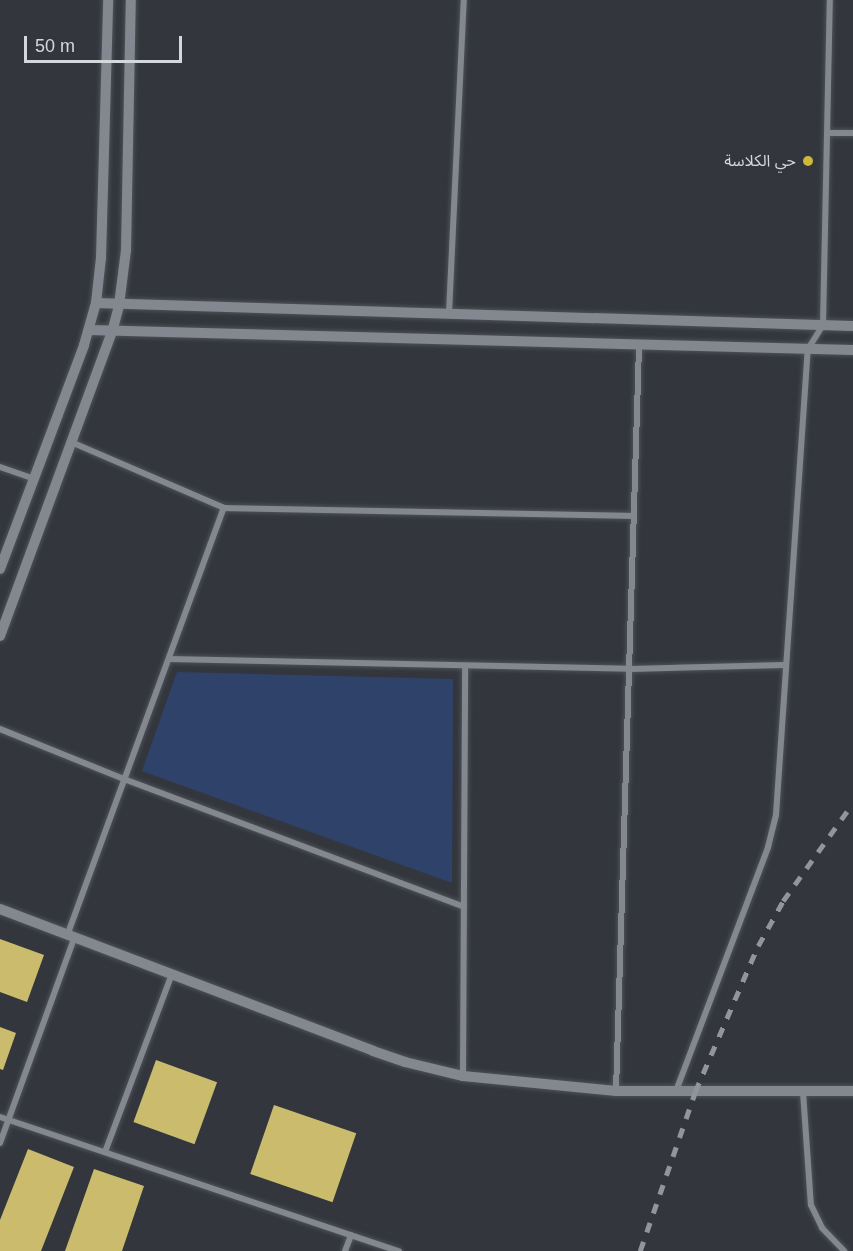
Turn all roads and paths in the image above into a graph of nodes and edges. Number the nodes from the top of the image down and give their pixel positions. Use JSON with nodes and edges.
{"nodes":[{"id":1,"x":108,"y":0,"type":"edge"},
{"id":2,"x":131,"y":0,"type":"edge"},
{"id":3,"x":464,"y":0,"type":"edge"},
{"id":4,"x":830,"y":0,"type":"edge"},
{"id":5,"x":829,"y":133,"type":"junction"},
{"id":6,"x":853,"y":133,"type":"edge"},
{"id":7,"x":96,"y":303,"type":"junction"},
{"id":8,"x":119,"y":305,"type":"junction"},
{"id":9,"x":449,"y":314,"type":"junction"},
{"id":10,"x":823,"y":326,"type":"junction"},
{"id":11,"x":853,"y":326,"type":"edge"},
{"id":12,"x":89,"y":330,"type":"junction"},
{"id":13,"x":112,"y":332,"type":"junction"},
{"id":14,"x":639,"y":345,"type":"junction"},
{"id":15,"x":808,"y":349,"type":"junction"},
{"id":16,"x":853,"y":350,"type":"edge"},
{"id":17,"x":71,"y":442,"type":"junction"},
{"id":18,"x":0,"y":467,"type":"edge"},
{"id":19,"x":34,"y":479,"type":"junction"},
{"id":20,"x":224,"y":508,"type":"junction"},
{"id":21,"x":634,"y":516,"type":"junction"},
{"id":22,"x":0,"y":569,"type":"edge"},
{"id":23,"x":0,"y":636,"type":"edge"},
{"id":24,"x":169,"y":659,"type":"junction"},
{"id":25,"x":784,"y":665,"type":"junction"},
{"id":26,"x":465,"y":666,"type":"junction"},
{"id":27,"x":630,"y":669,"type":"junction"},
{"id":28,"x":0,"y":729,"type":"edge"},
{"id":29,"x":124,"y":779,"type":"junction"},
{"id":30,"x":464,"y":907,"type":"junction"},
{"id":31,"x":0,"y":909,"type":"edge"},
{"id":32,"x":70,"y":938,"type":"junction"},
{"id":33,"x":171,"y":976,"type":"junction"},
{"id":34,"x":463,"y":1076,"type":"junction"},
{"id":35,"x":616,"y":1091,"type":"junction"},
{"id":36,"x":853,"y":1091,"type":"edge"},
{"id":37,"x":676,"y":1092,"type":"junction"},
{"id":38,"x":803,"y":1092,"type":"junction"},
{"id":39,"x":0,"y":1117,"type":"edge"},
{"id":40,"x":8,"y":1119,"type":"junction"},
{"id":41,"x":0,"y":1143,"type":"edge"},
{"id":42,"x":105,"y":1152,"type":"junction"},
{"id":43,"x":351,"y":1235,"type":"junction"},
{"id":44,"x":345,"y":1251,"type":"edge"},
{"id":45,"x":399,"y":1251,"type":"edge"},
{"id":46,"x":844,"y":1251,"type":"edge"}],
"edges":[{"from":1,"to":7,"type":"street"},
{"from":2,"to":8,"type":"street"},
{"from":3,"to":9,"type":"street"},
{"from":4,"to":5,"type":"street"},
{"from":5,"to":6,"type":"street"},
{"from":5,"to":10,"type":"street"},
{"from":7,"to":8,"type":"street"},
{"from":7,"to":12,"type":"street"},
{"from":8,"to":9,"type":"street"},
{"from":8,"to":13,"type":"street"},
{"from":9,"to":10,"type":"street"},
{"from":10,"to":11,"type":"street"},
{"from":10,"to":15,"type":"street"},
{"from":12,"to":13,"type":"street"},
{"from":12,"to":19,"type":"street"},
{"from":13,"to":14,"type":"street"},
{"from":13,"to":17,"type":"street"},
{"from":14,"to":15,"type":"street"},
{"from":14,"to":21,"type":"street"},
{"from":15,"to":16,"type":"street"},
{"from":15,"to":25,"type":"street"},
{"from":17,"to":20,"type":"street"},
{"from":17,"to":23,"type":"street"},
{"from":18,"to":19,"type":"street"},
{"from":19,"to":22,"type":"street"},
{"from":20,"to":21,"type":"street"},
{"from":20,"to":24,"type":"street"},
{"from":21,"to":27,"type":"street"},
{"from":24,"to":26,"type":"street"},
{"from":24,"to":29,"type":"street"},
{"from":25,"to":27,"type":"street"},
{"from":25,"to":37,"type":"street"},
{"from":26,"to":27,"type":"street"},
{"from":26,"to":30,"type":"street"},
{"from":27,"to":35,"type":"street"},
{"from":28,"to":29,"type":"street"},
{"from":29,"to":30,"type":"street"},
{"from":29,"to":32,"type":"street"},
{"from":30,"to":34,"type":"street"},
{"from":31,"to":32,"type":"street"},
{"from":32,"to":33,"type":"street"},
{"from":32,"to":40,"type":"street"},
{"from":33,"to":34,"type":"street"},
{"from":33,"to":42,"type":"street"},
{"from":34,"to":35,"type":"street"},
{"from":35,"to":37,"type":"street"},
{"from":36,"to":38,"type":"street"},
{"from":37,"to":38,"type":"street"},
{"from":38,"to":46,"type":"street"},
{"from":39,"to":40,"type":"street"},
{"from":40,"to":41,"type":"street"},
{"from":40,"to":42,"type":"street"},
{"from":42,"to":43,"type":"street"},
{"from":43,"to":44,"type":"street"},
{"from":43,"to":45,"type":"street"}]}
